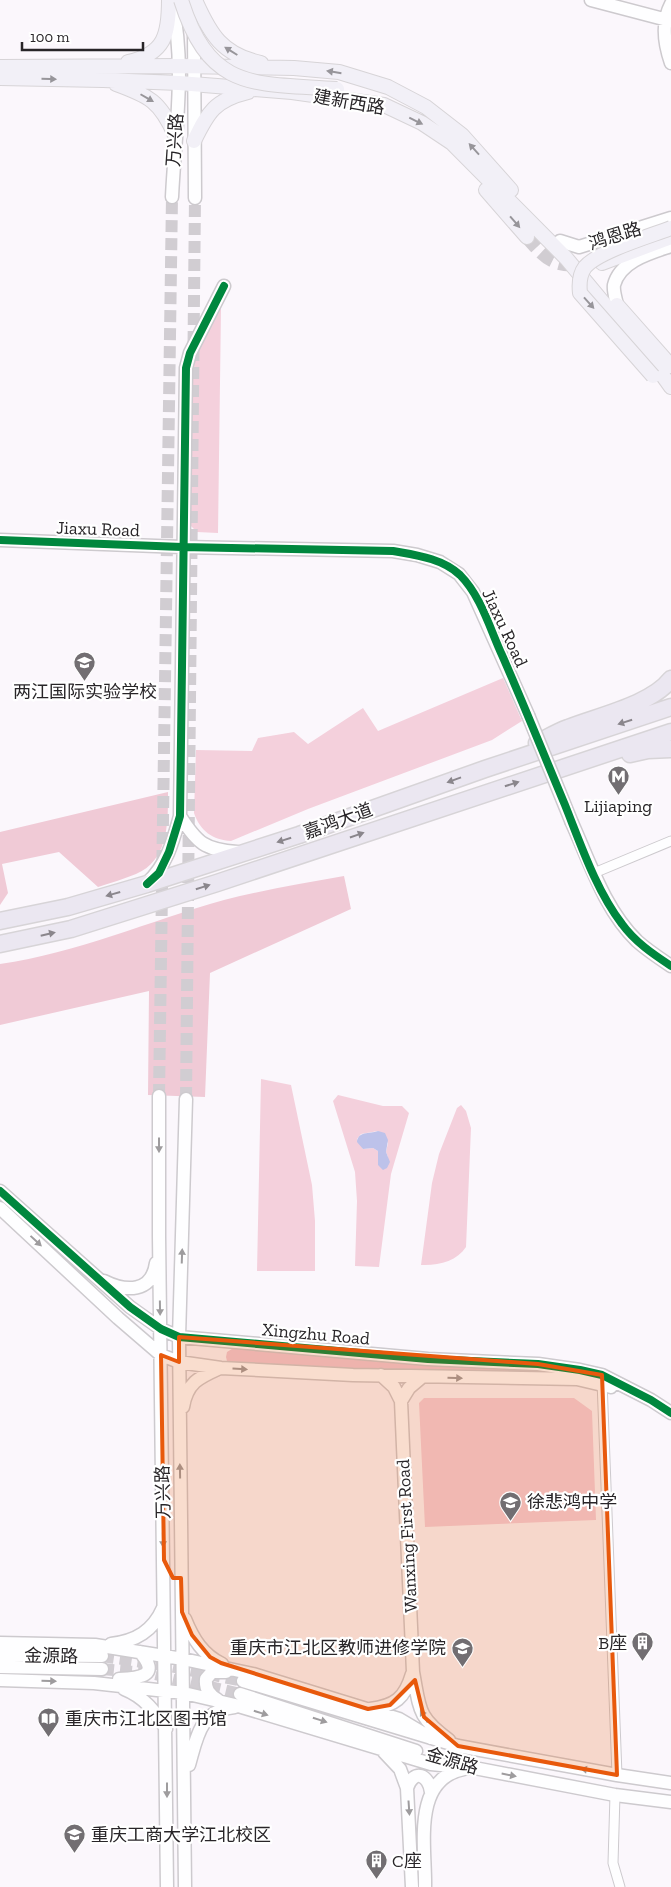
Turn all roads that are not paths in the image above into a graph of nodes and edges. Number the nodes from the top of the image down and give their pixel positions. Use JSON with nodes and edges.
{"nodes":[{"id":1,"x":170,"y":0,"type":"edge"},
{"id":2,"x":182,"y":0,"type":"edge"},
{"id":3,"x":191,"y":0,"type":"edge"},
{"id":4,"x":195,"y":0,"type":"edge"},
{"id":5,"x":591,"y":0,"type":"edge"},
{"id":6,"x":671,"y":4,"type":"edge"},
{"id":7,"x":668,"y":21,"type":"edge"},
{"id":8,"x":671,"y":63,"type":"edge"},
{"id":9,"x":179,"y":66,"type":"junction"},
{"id":10,"x":194,"y":66,"type":"junction"},
{"id":11,"x":0,"y":67,"type":"edge"},
{"id":12,"x":294,"y":68,"type":"junction"},
{"id":13,"x":104,"y":73,"type":"junction"},
{"id":14,"x":0,"y":78,"type":"edge"},
{"id":15,"x":179,"y":83,"type":"junction"},
{"id":16,"x":194,"y":84,"type":"junction"},
{"id":17,"x":257,"y":90,"type":"junction"},
{"id":18,"x":384,"y":105,"type":"junction"},
{"id":19,"x":175,"y":135,"type":"junction"},
{"id":20,"x":194,"y":141,"type":"junction"},
{"id":21,"x":452,"y":143,"type":"junction"},
{"id":22,"x":172,"y":197,"type":"tunnel mouth"},
{"id":23,"x":195,"y":198,"type":"tunnel mouth"},
{"id":24,"x":671,"y":218,"type":"edge"},
{"id":25,"x":671,"y":228,"type":"edge"},
{"id":26,"x":527,"y":237,"type":"tunnel mouth"},
{"id":27,"x":671,"y":237,"type":"edge"},
{"id":28,"x":560,"y":241,"type":"junction"},
{"id":29,"x":671,"y":246,"type":"edge"},
{"id":30,"x":602,"y":262,"type":"dead end"},
{"id":31,"x":224,"y":286,"type":"dead end"},
{"id":32,"x":617,"y":305,"type":"junction"},
{"id":33,"x":671,"y":366,"type":"edge"},
{"id":34,"x":671,"y":387,"type":"edge"},
{"id":35,"x":671,"y":397,"type":"edge"},
{"id":36,"x":0,"y":540,"type":"edge"},
{"id":37,"x":182,"y":547,"type":"junction"},
{"id":38,"x":671,"y":679,"type":"edge"},
{"id":39,"x":671,"y":707,"type":"edge"},
{"id":40,"x":671,"y":732,"type":"edge"},
{"id":41,"x":671,"y":749,"type":"edge"},
{"id":42,"x":571,"y":765,"type":"junction"},
{"id":43,"x":485,"y":769,"type":"junction"},
{"id":44,"x":180,"y":816,"type":"junction"},
{"id":45,"x":671,"y":841,"type":"edge"},
{"id":46,"x":243,"y":853,"type":"junction"},
{"id":47,"x":594,"y":873,"type":"junction"},
{"id":48,"x":147,"y":884,"type":"junction"},
{"id":49,"x":0,"y":921,"type":"edge"},
{"id":50,"x":0,"y":944,"type":"edge"},
{"id":51,"x":671,"y":966,"type":"edge"},
{"id":52,"x":159,"y":1096,"type":"tunnel mouth"},
{"id":53,"x":186,"y":1099,"type":"tunnel mouth"},
{"id":54,"x":0,"y":1191,"type":"edge"},
{"id":55,"x":0,"y":1208,"type":"edge"},
{"id":56,"x":159,"y":1236,"type":"junction"},
{"id":57,"x":95,"y":1276,"type":"junction"},
{"id":58,"x":161,"y":1329,"type":"junction"},
{"id":59,"x":179,"y":1337,"type":"junction"},
{"id":60,"x":161,"y":1355,"type":"junction"},
{"id":61,"x":179,"y":1362,"type":"junction"},
{"id":62,"x":221,"y":1368,"type":"junction"},
{"id":63,"x":381,"y":1376,"type":"junction"},
{"id":64,"x":422,"y":1377,"type":"junction"},
{"id":65,"x":602,"y":1380,"type":"junction"},
{"id":66,"x":401,"y":1401,"type":"junction"},
{"id":67,"x":671,"y":1413,"type":"edge"},
{"id":68,"x":179,"y":1426,"type":"junction"},
{"id":69,"x":164,"y":1560,"type":"junction"},
{"id":70,"x":181,"y":1567,"type":"junction"},
{"id":71,"x":164,"y":1605,"type":"junction"},
{"id":72,"x":182,"y":1612,"type":"junction"},
{"id":73,"x":0,"y":1644,"type":"edge"},
{"id":74,"x":95,"y":1645,"type":"junction"},
{"id":75,"x":140,"y":1652,"type":"junction"},
{"id":76,"x":0,"y":1655,"type":"edge"},
{"id":77,"x":164,"y":1656,"type":"junction"},
{"id":78,"x":183,"y":1659,"type":"junction"},
{"id":79,"x":0,"y":1667,"type":"edge"},
{"id":80,"x":413,"y":1672,"type":"junction"},
{"id":81,"x":253,"y":1674,"type":"junction"},
{"id":82,"x":0,"y":1680,"type":"edge"},
{"id":83,"x":94,"y":1683,"type":"junction"},
{"id":84,"x":112,"y":1684,"type":"junction"},
{"id":85,"x":164,"y":1690,"type":"junction"},
{"id":86,"x":184,"y":1693,"type":"junction"},
{"id":87,"x":241,"y":1694,"type":"junction"},
{"id":88,"x":220,"y":1701,"type":"junction"},
{"id":89,"x":368,"y":1709,"type":"junction"},
{"id":90,"x":166,"y":1730,"type":"junction"},
{"id":91,"x":431,"y":1738,"type":"junction"},
{"id":92,"x":458,"y":1746,"type":"junction"},
{"id":93,"x":382,"y":1750,"type":"junction"},
{"id":94,"x":184,"y":1757,"type":"junction"},
{"id":95,"x":166,"y":1759,"type":"junction"},
{"id":96,"x":470,"y":1768,"type":"junction"},
{"id":97,"x":617,"y":1775,"type":"junction"},
{"id":98,"x":185,"y":1780,"type":"junction"},
{"id":99,"x":671,"y":1783,"type":"edge"},
{"id":100,"x":407,"y":1788,"type":"junction"},
{"id":101,"x":431,"y":1792,"type":"junction"},
{"id":102,"x":615,"y":1795,"type":"junction"},
{"id":103,"x":671,"y":1802,"type":"edge"},
{"id":104,"x":167,"y":1887,"type":"edge"},
{"id":105,"x":185,"y":1887,"type":"edge"},
{"id":106,"x":412,"y":1887,"type":"edge"},
{"id":107,"x":425,"y":1887,"type":"edge"},
{"id":108,"x":620,"y":1887,"type":"edge"}],
"edges":[{"from":1,"to":9,"type":"street","name":"万兴路"},
{"from":1,"to":13,"type":"main road"},
{"from":2,"to":18,"type":"main road","bridge":true},
{"from":3,"to":10,"type":"street","name":"万兴路"},
{"from":12,"to":4,"type":"main road","one_way":true},
{"from":5,"to":7,"type":"street"},
{"from":6,"to":7,"type":"street"},
{"from":7,"to":8,"type":"street"},
{"from":9,"to":10,"type":"main road","name":"建新西路"},
{"from":9,"to":13,"type":"main road","name":"建新西路"},
{"from":9,"to":15,"type":"street","name":"万兴路"},
{"from":10,"to":12,"type":"main road","name":"建新西路"},
{"from":10,"to":16,"type":"street","name":"万兴路"},
{"from":11,"to":13,"type":"main road","name":"建新西路"},
{"from":28,"to":12,"type":"main road","name":"建新西路","one_way":true},
{"from":14,"to":13,"type":"main road","name":"建新西路","one_way":true},
{"from":13,"to":15,"type":"main road","name":"建新西路"},
{"from":13,"to":19,"type":"main road","one_way":true},
{"from":15,"to":16,"type":"main road","name":"建新西路"},
{"from":15,"to":19,"type":"street","name":"万兴路"},
{"from":16,"to":17,"type":"main road","name":"建新西路"},
{"from":16,"to":20,"type":"street","name":"万兴路"},
{"from":17,"to":18,"type":"main road","name":"建新西路"},
{"from":17,"to":20,"type":"main road"},
{"from":18,"to":21,"type":"main road","name":"建新西路","one_way":true},
{"from":19,"to":22,"type":"street","name":"万兴路"},
{"from":20,"to":23,"type":"street","name":"万兴路"},
{"from":21,"to":26,"type":"main road","one_way":true},
{"from":21,"to":34,"type":"main road","name":"建新西路"},
{"from":24,"to":28,"type":"street","name":"鸿恩路"},
{"from":25,"to":35,"type":"main road","one_way":true,"bridge":true},
{"from":27,"to":30,"type":"main road"},
{"from":28,"to":32,"type":"main road","name":"建新西路"},
{"from":29,"to":32,"type":"street","name":"鸿恩路"},
{"from":31,"to":37,"type":"street"},
{"from":32,"to":33,"type":"main road","name":"建新西路"},
{"from":36,"to":37,"type":"street","name":"Jiaxu Road"},
{"from":37,"to":44,"type":"street"},
{"from":37,"to":47,"type":"street","name":"Jiaxu Road","bridge":true},
{"from":38,"to":43,"type":"highway"},
{"from":39,"to":43,"type":"highway","name":"嘉鸿大道","one_way":true},
{"from":40,"to":42,"type":"highway","name":"嘉鸿大道"},
{"from":41,"to":42,"type":"highway"},
{"from":50,"to":42,"type":"highway","name":"嘉鸿大道","one_way":true},
{"from":43,"to":46,"type":"highway","name":"嘉鸿大道","one_way":true},
{"from":44,"to":46,"type":"street"},
{"from":44,"to":48,"type":"street"},
{"from":45,"to":47,"type":"street"},
{"from":46,"to":48,"type":"highway","name":"嘉鸿大道"},
{"from":47,"to":51,"type":"street","name":"Jiaxu Road"},
{"from":48,"to":49,"type":"highway","name":"嘉鸿大道","one_way":true},
{"from":52,"to":56,"type":"street","name":"万兴路","one_way":true},
{"from":59,"to":53,"type":"street","name":"万兴路","one_way":true},
{"from":54,"to":57,"type":"street","name":"Xingzhu Road"},
{"from":55,"to":60,"type":"street","name":"Xingzhu Road","one_way":true},
{"from":56,"to":57,"type":"street"},
{"from":56,"to":58,"type":"street","name":"万兴路","one_way":true},
{"from":57,"to":58,"type":"street","name":"Xingzhu Road"},
{"from":58,"to":59,"type":"street","name":"Xingzhu Road"},
{"from":58,"to":60,"type":"street","name":"万兴路"},
{"from":59,"to":61,"type":"street","name":"万兴路"},
{"from":59,"to":65,"type":"street","name":"Xingzhu Road"},
{"from":60,"to":61,"type":"street","name":"Xingzhu Road"},
{"from":60,"to":69,"type":"street","name":"万兴路","one_way":true},
{"from":61,"to":62,"type":"street","name":"Xingzhu Road"},
{"from":61,"to":68,"type":"street","name":"万兴路"},
{"from":62,"to":63,"type":"street","name":"Xingzhu Road","one_way":true},
{"from":62,"to":68,"type":"street"},
{"from":63,"to":64,"type":"street","name":"Xingzhu Road"},
{"from":63,"to":66,"type":"street"},
{"from":64,"to":65,"type":"street","name":"Xingzhu Road","one_way":true},
{"from":64,"to":66,"type":"street"},
{"from":65,"to":67,"type":"street","name":"Xingzhu Road"},
{"from":65,"to":97,"type":"street"},
{"from":66,"to":80,"type":"street","name":"Wanxing First Road"},
{"from":70,"to":68,"type":"street","name":"万兴路","one_way":true},
{"from":69,"to":70,"type":"street"},
{"from":69,"to":71,"type":"street","name":"万兴路"},
{"from":70,"to":72,"type":"street","name":"万兴路"},
{"from":71,"to":74,"type":"street"},
{"from":71,"to":77,"type":"street","name":"万兴路"},
{"from":72,"to":78,"type":"street","name":"万兴路"},
{"from":72,"to":81,"type":"street"},
{"from":73,"to":74,"type":"street"},
{"from":74,"to":75,"type":"street"},
{"from":75,"to":77,"type":"street"},
{"from":75,"to":83,"type":"street"},
{"from":76,"to":79,"type":"street","name":"金源路"},
{"from":77,"to":78,"type":"street"},
{"from":77,"to":85,"type":"street","name":"万兴路"},
{"from":78,"to":81,"type":"street"},
{"from":78,"to":86,"type":"street","name":"万兴路"},
{"from":80,"to":89,"type":"street"},
{"from":92,"to":80,"type":"street","name":"Wanxing First Road","one_way":true},
{"from":81,"to":88,"type":"street"},
{"from":81,"to":89,"type":"street"},
{"from":82,"to":83,"type":"street","one_way":true},
{"from":83,"to":84,"type":"street"},
{"from":84,"to":85,"type":"street"},
{"from":84,"to":90,"type":"street"},
{"from":85,"to":86,"type":"street"},
{"from":85,"to":90,"type":"street","name":"万兴路"},
{"from":86,"to":88,"type":"street"},
{"from":86,"to":94,"type":"street","name":"万兴路"},
{"from":87,"to":88,"type":"street"},
{"from":87,"to":91,"type":"street","name":"金源路"},
{"from":87,"to":93,"type":"street","one_way":true},
{"from":87,"to":96,"type":"street","name":"金源路","one_way":true},
{"from":87,"to":98,"type":"street"},
{"from":89,"to":91,"type":"street"},
{"from":90,"to":95,"type":"street","name":"万兴路"},
{"from":91,"to":92,"type":"street","name":"金源路"},
{"from":97,"to":92,"type":"street","name":"金源路","one_way":true},
{"from":93,"to":96,"type":"street"},
{"from":93,"to":100,"type":"street"},
{"from":94,"to":95,"type":"street"},
{"from":94,"to":98,"type":"street","name":"万兴路"},
{"from":95,"to":104,"type":"street","name":"万兴路","one_way":true},
{"from":96,"to":101,"type":"street"},
{"from":96,"to":102,"type":"street","name":"金源路","one_way":true},
{"from":97,"to":99,"type":"street","name":"金源路"},
{"from":98,"to":105,"type":"street","name":"万兴路"},
{"from":100,"to":101,"type":"street"},
{"from":100,"to":106,"type":"street","one_way":true},
{"from":101,"to":107,"type":"street"},
{"from":102,"to":103,"type":"street","name":"金源路"},
{"from":102,"to":108,"type":"street"}]}
